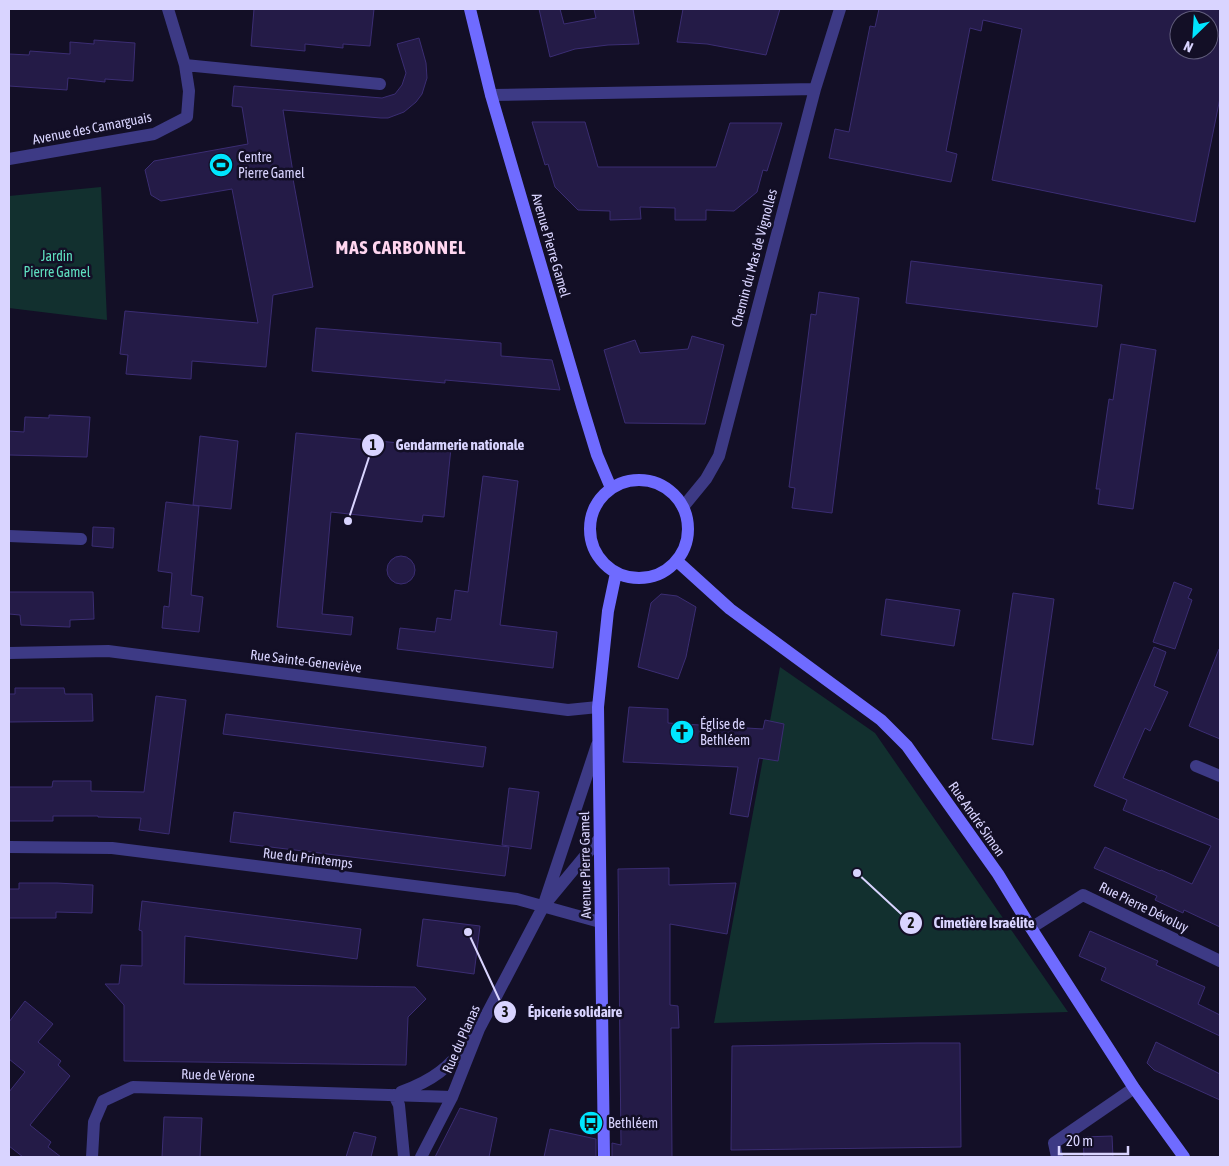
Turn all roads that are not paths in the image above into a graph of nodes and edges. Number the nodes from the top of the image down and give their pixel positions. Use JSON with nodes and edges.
{"nodes":[{"id":1,"x":168,"y":9,"type":"edge"},
{"id":2,"x":470,"y":9,"type":"edge"},
{"id":3,"x":840,"y":9,"type":"edge"},
{"id":4,"x":185,"y":65,"type":"junction"},
{"id":5,"x":380,"y":84,"type":"dead end"},
{"id":6,"x":815,"y":89,"type":"junction"},
{"id":7,"x":491,"y":95,"type":"junction"},
{"id":8,"x":9,"y":159,"type":"edge"},
{"id":9,"x":611,"y":488,"type":"junction"},
{"id":10,"x":684,"y":507,"type":"junction"},
{"id":11,"x":9,"y":536,"type":"edge"},
{"id":12,"x":81,"y":539,"type":"dead end"},
{"id":13,"x":676,"y":562,"type":"junction"},
{"id":14,"x":616,"y":573,"type":"junction"},
{"id":15,"x":9,"y":653,"type":"edge"},
{"id":16,"x":598,"y":707,"type":"junction"},
{"id":17,"x":598,"y":742,"type":"junction"},
{"id":18,"x":1196,"y":766,"type":"dead end"},
{"id":19,"x":1220,"y":776,"type":"edge"},
{"id":20,"x":599,"y":839,"type":"junction"},
{"id":21,"x":9,"y":847,"type":"edge"},
{"id":22,"x":543,"y":907,"type":"junction"},
{"id":23,"x":600,"y":922,"type":"junction"},
{"id":24,"x":1031,"y":928,"type":"junction"},
{"id":25,"x":1220,"y":961,"type":"edge"},
{"id":26,"x":479,"y":1029,"type":"junction"},
{"id":27,"x":1134,"y":1088,"type":"junction"},
{"id":28,"x":394,"y":1095,"type":"junction"},
{"id":29,"x":452,"y":1097,"type":"junction"},
{"id":30,"x":92,"y":1157,"type":"edge"},
{"id":31,"x":404,"y":1157,"type":"edge"},
{"id":32,"x":421,"y":1157,"type":"edge"},
{"id":33,"x":604,"y":1157,"type":"edge"},
{"id":34,"x":1057,"y":1157,"type":"edge"},
{"id":35,"x":1184,"y":1157,"type":"edge"}],
"edges":[{"from":1,"to":4,"type":"street","name":"Avenue des Camarguais"},
{"from":2,"to":7,"type":"street","name":"Avenue Pierre Gamel"},
{"from":3,"to":6,"type":"street","name":"Chemin du Mas de Vignolles"},
{"from":4,"to":5,"type":"street"},
{"from":4,"to":8,"type":"street","name":"Avenue des Camarguais"},
{"from":6,"to":7,"type":"street"},
{"from":6,"to":10,"type":"street","name":"Chemin du Mas de Vignolles"},
{"from":7,"to":9,"type":"street","name":"Avenue Pierre Gamel"},
{"from":9,"to":10,"type":"street"},
{"from":9,"to":14,"type":"street"},
{"from":10,"to":13,"type":"street"},
{"from":11,"to":12,"type":"street"},
{"from":13,"to":14,"type":"street"},
{"from":13,"to":24,"type":"street","name":"Rue André Simon"},
{"from":14,"to":16,"type":"street","name":"Avenue Pierre Gamel"},
{"from":15,"to":16,"type":"street","name":"Rue Sainte-Geneviève"},
{"from":16,"to":17,"type":"street","name":"Avenue Pierre Gamel"},
{"from":17,"to":20,"type":"street","name":"Avenue Pierre Gamel"},
{"from":17,"to":22,"type":"street","name":"Rue du Planas"},
{"from":18,"to":19,"type":"street"},
{"from":20,"to":22,"type":"street","name":"Rue du Planas"},
{"from":20,"to":23,"type":"street","name":"Avenue Pierre Gamel"},
{"from":21,"to":22,"type":"street","name":"Rue du Printemps"},
{"from":22,"to":23,"type":"street","name":"Rue du Printemps"},
{"from":22,"to":26,"type":"street","name":"Rue du Planas"},
{"from":23,"to":33,"type":"street","name":"Avenue Pierre Gamel"},
{"from":24,"to":25,"type":"street","name":"Rue Pierre Dévoluy"},
{"from":24,"to":27,"type":"street","name":"Rue André Simon"},
{"from":26,"to":28,"type":"street","name":"Rue de Vérone"},
{"from":26,"to":29,"type":"street","name":"Rue du Planas"},
{"from":27,"to":34,"type":"street"},
{"from":27,"to":35,"type":"street","name":"Rue André Simon"},
{"from":28,"to":29,"type":"street","name":"Rue de Vérone"},
{"from":28,"to":30,"type":"street","name":"Rue de Vérone"},
{"from":28,"to":31,"type":"street"},
{"from":29,"to":32,"type":"street","name":"Rue du Planas"}]}
